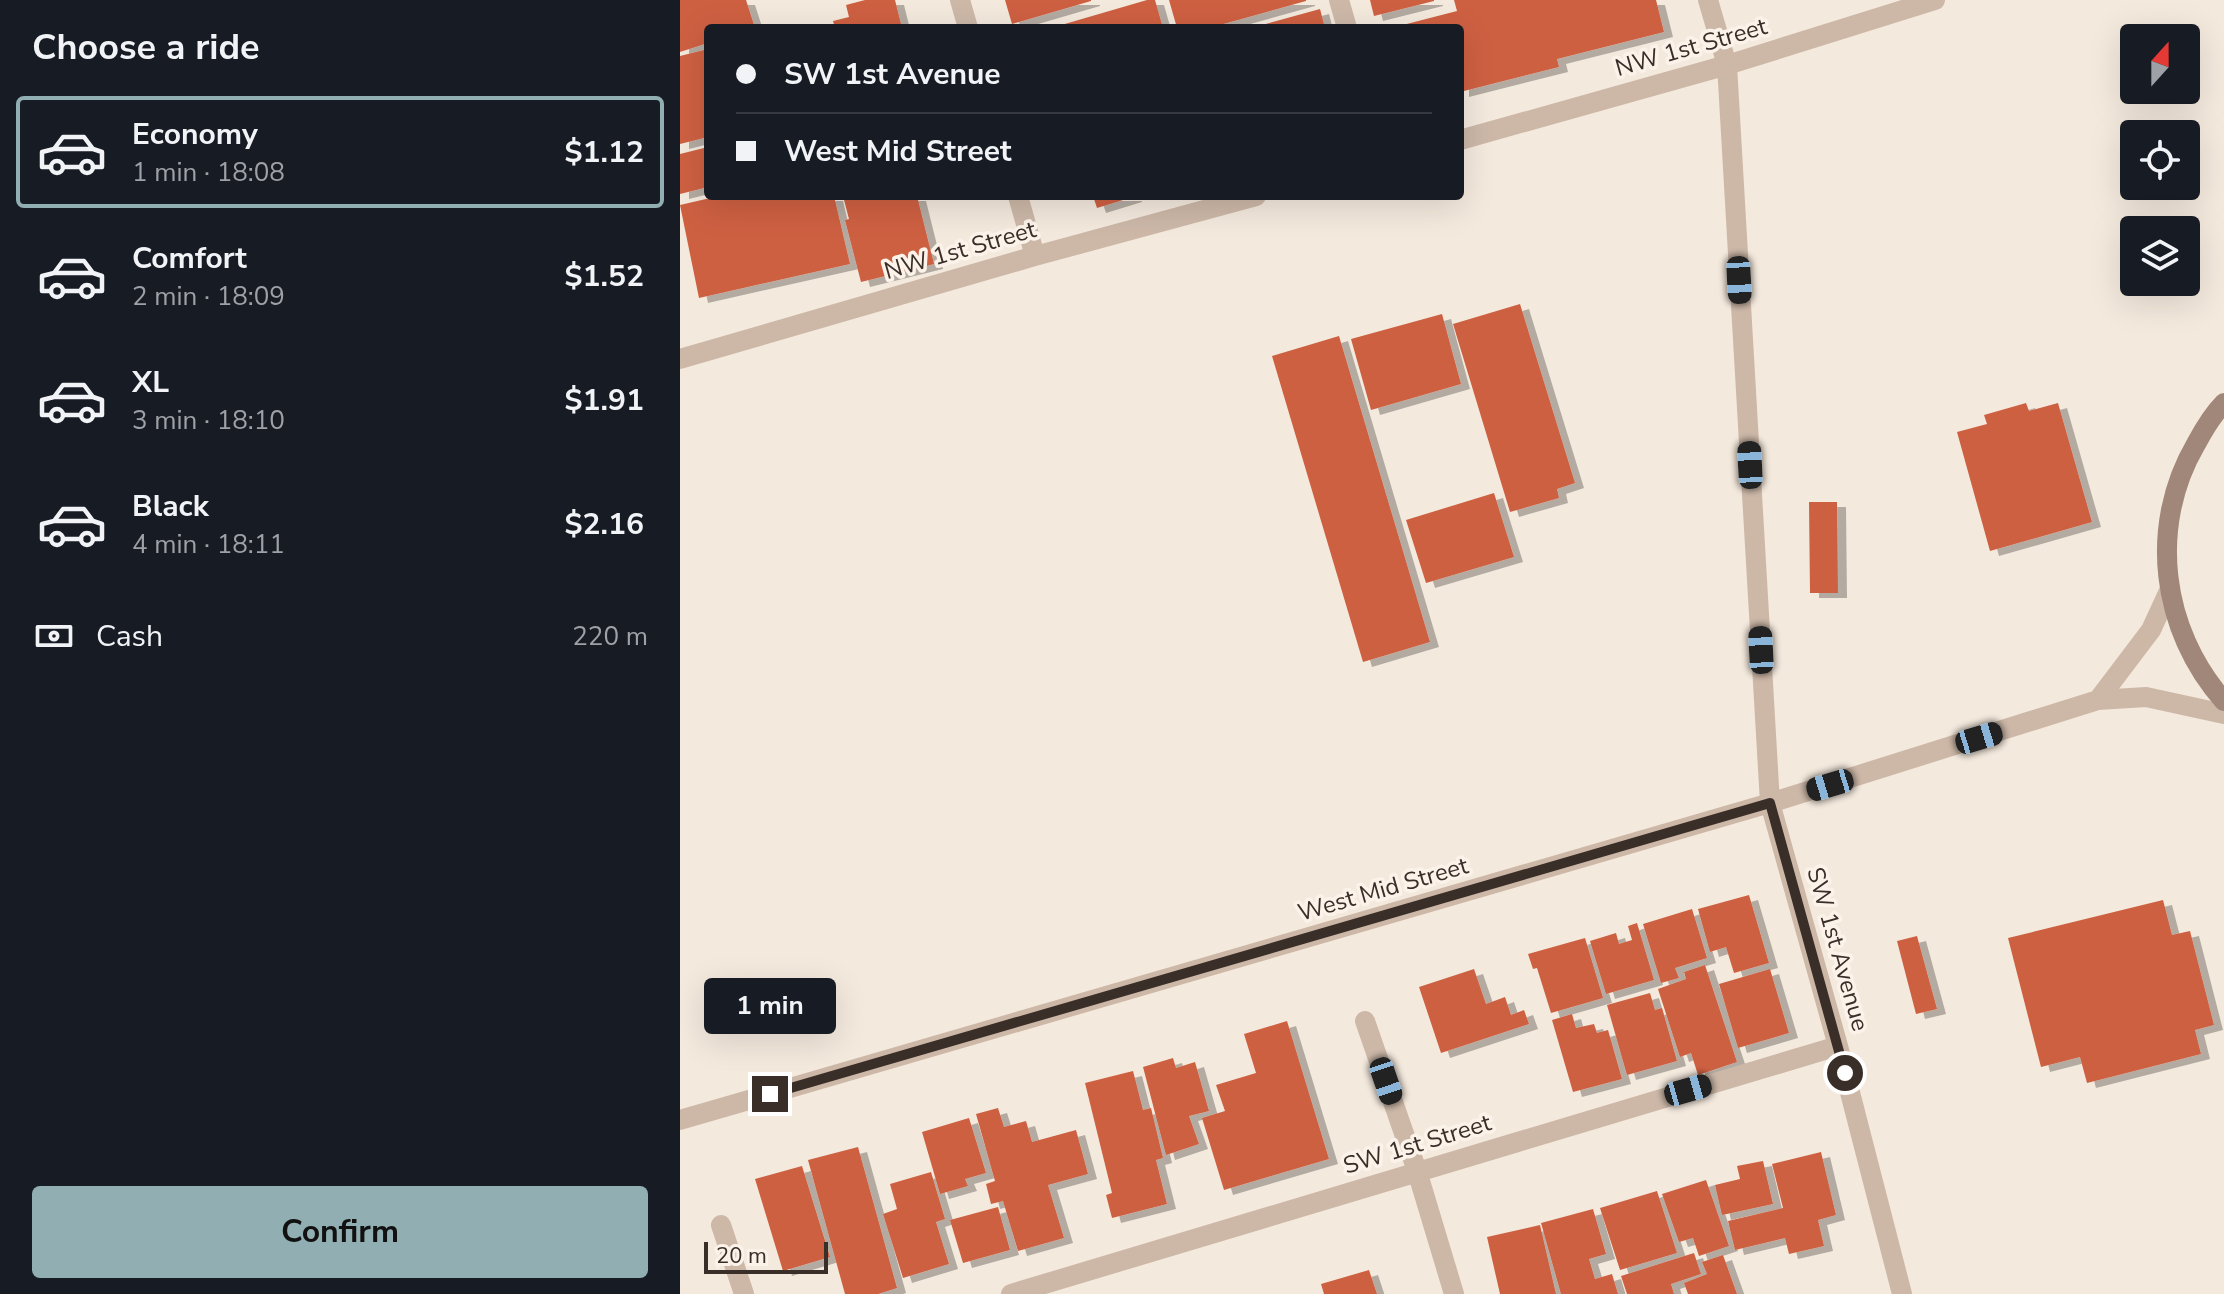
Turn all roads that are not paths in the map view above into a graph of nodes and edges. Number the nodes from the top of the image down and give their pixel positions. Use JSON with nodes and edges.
{"nodes":[{"id":1,"x":960,"y":0,"type":"edge"},
{"id":2,"x":1339,"y":0,"type":"edge"},
{"id":3,"x":1708,"y":0,"type":"edge"},
{"id":4,"x":1935,"y":0,"type":"edge"},
{"id":5,"x":967,"y":24,"type":"edge"},
{"id":6,"x":1346,"y":24,"type":"edge"},
{"id":7,"x":1727,"y":65,"type":"junction"},
{"id":8,"x":1464,"y":139,"type":"edge"},
{"id":9,"x":1019,"y":200,"type":"edge"},
{"id":10,"x":1241,"y":200,"type":"edge"},
{"id":11,"x":1035,"y":256,"type":"junction"},
{"id":12,"x":680,"y":358,"type":"edge"},
{"id":13,"x":2224,"y":403,"type":"edge"},
{"id":14,"x":2169,"y":591,"type":"junction"},
{"id":15,"x":2098,"y":700,"type":"junction"},
{"id":16,"x":2224,"y":701,"type":"edge"},
{"id":17,"x":2224,"y":714,"type":"edge"},
{"id":18,"x":1770,"y":803,"type":"junction"},
{"id":19,"x":1365,"y":1021,"type":"dead end"},
{"id":20,"x":1838,"y":1046,"type":"junction"},
{"id":21,"x":680,"y":1120,"type":"edge"},
{"id":22,"x":1417,"y":1171,"type":"junction"},
{"id":23,"x":721,"y":1225,"type":"dead end"},
{"id":24,"x":744,"y":1294,"type":"edge"},
{"id":25,"x":1011,"y":1294,"type":"edge"},
{"id":26,"x":1454,"y":1294,"type":"edge"},
{"id":27,"x":1902,"y":1294,"type":"edge"}],
"edges":[{"from":1,"to":5,"type":"street"},
{"from":2,"to":6,"type":"street"},
{"from":3,"to":7,"type":"street","name":"SW 1st Avenue"},
{"from":4,"to":7,"type":"street","name":"NW 1st Street"},
{"from":7,"to":8,"type":"street","name":"NW 1st Street"},
{"from":7,"to":18,"type":"street","name":"SW 1st Avenue"},
{"from":9,"to":11,"type":"street"},
{"from":10,"to":11,"type":"street","name":"NW 1st Street"},
{"from":11,"to":12,"type":"street","name":"NW 1st Street"},
{"from":13,"to":14,"type":"street"},
{"from":14,"to":15,"type":"street"},
{"from":14,"to":16,"type":"street"},
{"from":15,"to":17,"type":"street","name":"West Mid Street"},
{"from":15,"to":18,"type":"street","name":"West Mid Street"},
{"from":18,"to":20,"type":"street","name":"SW 1st Avenue"},
{"from":18,"to":21,"type":"street","name":"West Mid Street"},
{"from":19,"to":22,"type":"street"},
{"from":20,"to":22,"type":"street","name":"SW 1st Street"},
{"from":20,"to":27,"type":"street","name":"SW 1st Avenue"},
{"from":22,"to":25,"type":"street","name":"SW 1st Street"},
{"from":22,"to":26,"type":"street"},
{"from":23,"to":24,"type":"street"}]}
